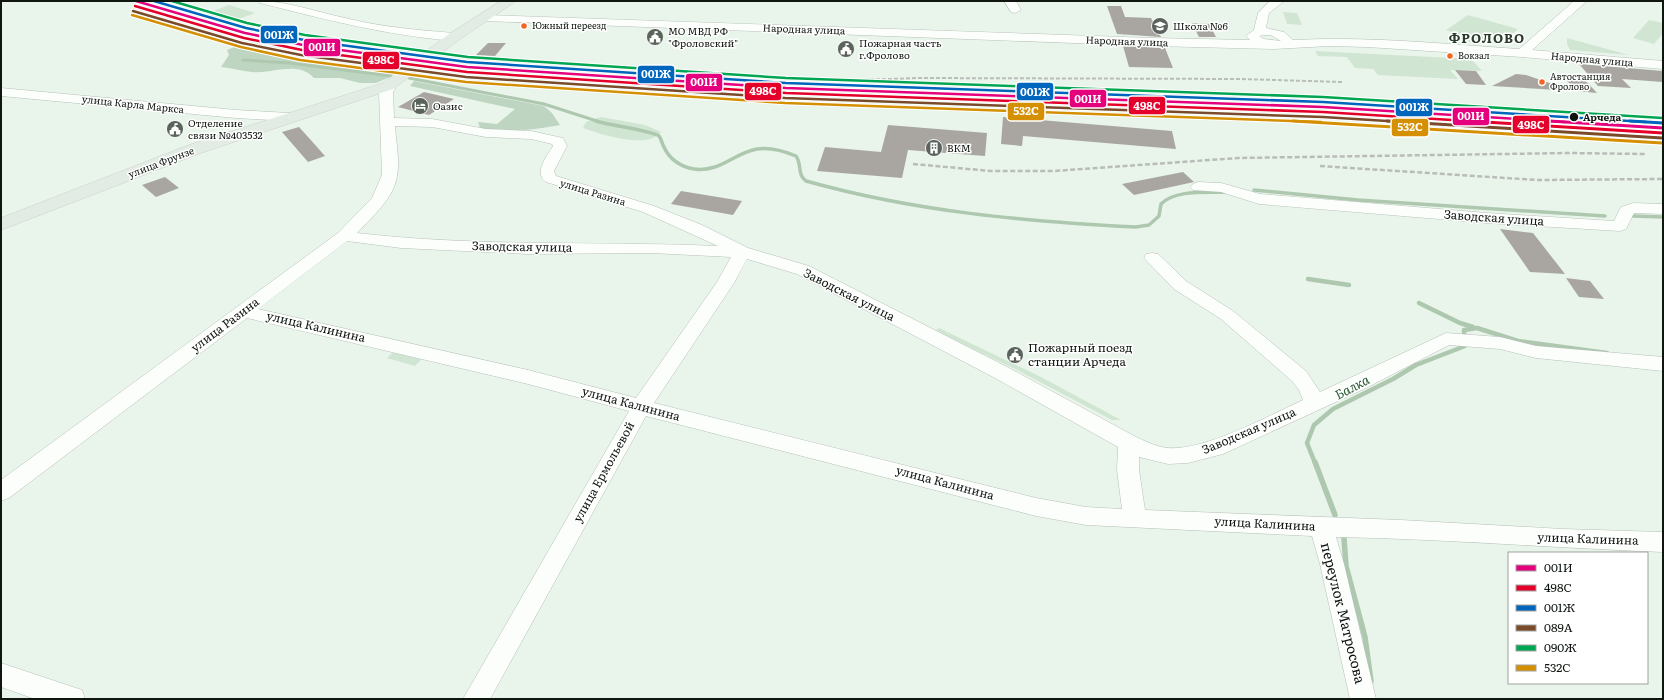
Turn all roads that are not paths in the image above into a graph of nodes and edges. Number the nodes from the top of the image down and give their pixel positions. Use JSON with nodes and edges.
{"nodes":[{"id":1,"x":264,"y":1,"type":"edge"},
{"id":2,"x":510,"y":1,"type":"edge"},
{"id":3,"x":1581,"y":1,"type":"edge"},
{"id":4,"x":1273,"y":2,"type":"edge"},
{"id":5,"x":484,"y":18,"type":"junction"},
{"id":6,"x":1256,"y":34,"type":"junction"},
{"id":7,"x":454,"y":37,"type":"junction"},
{"id":8,"x":1280,"y":40,"type":"junction"},
{"id":9,"x":1266,"y":44,"type":"junction"},
{"id":10,"x":1228,"y":45,"type":"junction"},
{"id":11,"x":1522,"y":53,"type":"junction"},
{"id":12,"x":1663,"y":65,"type":"edge"},
{"id":13,"x":392,"y":84,"type":"junction"},
{"id":14,"x":1,"y":92,"type":"edge"},
{"id":15,"x":23,"y":94,"type":"junction"},
{"id":16,"x":1,"y":104,"type":"edge"},
{"id":17,"x":289,"y":117,"type":"junction"},
{"id":18,"x":389,"y":122,"type":"junction"},
{"id":19,"x":1198,"y":187,"type":"dead end"},
{"id":20,"x":1663,"y":210,"type":"edge"},
{"id":21,"x":1,"y":224,"type":"edge"},
{"id":22,"x":344,"y":236,"type":"junction"},
{"id":23,"x":742,"y":252,"type":"junction"},
{"id":24,"x":1152,"y":258,"type":"dead end"},
{"id":25,"x":243,"y":311,"type":"junction"},
{"id":26,"x":1663,"y":364,"type":"edge"},
{"id":27,"x":1314,"y":403,"type":"junction"},
{"id":28,"x":641,"y":407,"type":"junction"},
{"id":29,"x":1129,"y":443,"type":"junction"},
{"id":30,"x":1,"y":492,"type":"edge"},
{"id":31,"x":1136,"y":518,"type":"junction"},
{"id":32,"x":1321,"y":527,"type":"junction"},
{"id":33,"x":1663,"y":542,"type":"edge"},
{"id":34,"x":1,"y":675,"type":"edge"},
{"id":35,"x":72,"y":699,"type":"edge"},
{"id":36,"x":476,"y":699,"type":"edge"},
{"id":37,"x":1363,"y":699,"type":"edge"}],
"edges":[{"from":1,"to":7,"type":"street"},
{"from":2,"to":5,"type":"main road","name":"улица Фрунзе"},
{"from":3,"to":11,"type":"street"},
{"from":4,"to":6,"type":"street"},
{"from":5,"to":7,"type":"main road","name":"улица Фрунзе"},
{"from":5,"to":10,"type":"street","name":"Народная улица"},
{"from":6,"to":8,"type":"street"},
{"from":6,"to":9,"type":"street"},
{"from":6,"to":10,"type":"street"},
{"from":7,"to":13,"type":"main road","name":"улица Фрунзе"},
{"from":8,"to":9,"type":"street","name":"Народная улица"},
{"from":8,"to":11,"type":"street","name":"Народная улица"},
{"from":9,"to":10,"type":"street","name":"Народная улица"},
{"from":11,"to":12,"type":"street","name":"Народная улица"},
{"from":13,"to":17,"type":"main road","name":"улица Фрунзе"},
{"from":13,"to":18,"type":"street","name":"улица Разина"},
{"from":14,"to":15,"type":"street","name":"улица Карла Маркса"},
{"from":15,"to":16,"type":"street"},
{"from":15,"to":17,"type":"street","name":"улица Карла Маркса"},
{"from":17,"to":21,"type":"main road","name":"улица Фрунзе"},
{"from":18,"to":22,"type":"street","name":"улица Разина"},
{"from":18,"to":23,"type":"street","name":"улица Разина"},
{"from":19,"to":20,"type":"street","name":"Заводская улица"},
{"from":22,"to":23,"type":"street","name":"Заводская улица"},
{"from":22,"to":25,"type":"street","name":"улица Разина"},
{"from":23,"to":28,"type":"street","name":"улица Ермольевой"},
{"from":23,"to":29,"type":"street","name":"Заводская улица"},
{"from":24,"to":27,"type":"street"},
{"from":25,"to":28,"type":"street","name":"улица Калинина"},
{"from":25,"to":30,"type":"street","name":"улица Разина"},
{"from":26,"to":27,"type":"street","name":"Заводская улица"},
{"from":27,"to":29,"type":"street","name":"Заводская улица"},
{"from":28,"to":31,"type":"street","name":"улица Калинина"},
{"from":28,"to":36,"type":"street","name":"улица Ермольевой"},
{"from":29,"to":31,"type":"street"},
{"from":31,"to":32,"type":"street","name":"улица Калинина"},
{"from":32,"to":33,"type":"street","name":"улица Калинина"},
{"from":32,"to":37,"type":"street","name":"переулок Матросова"},
{"from":34,"to":35,"type":"street"}]}
